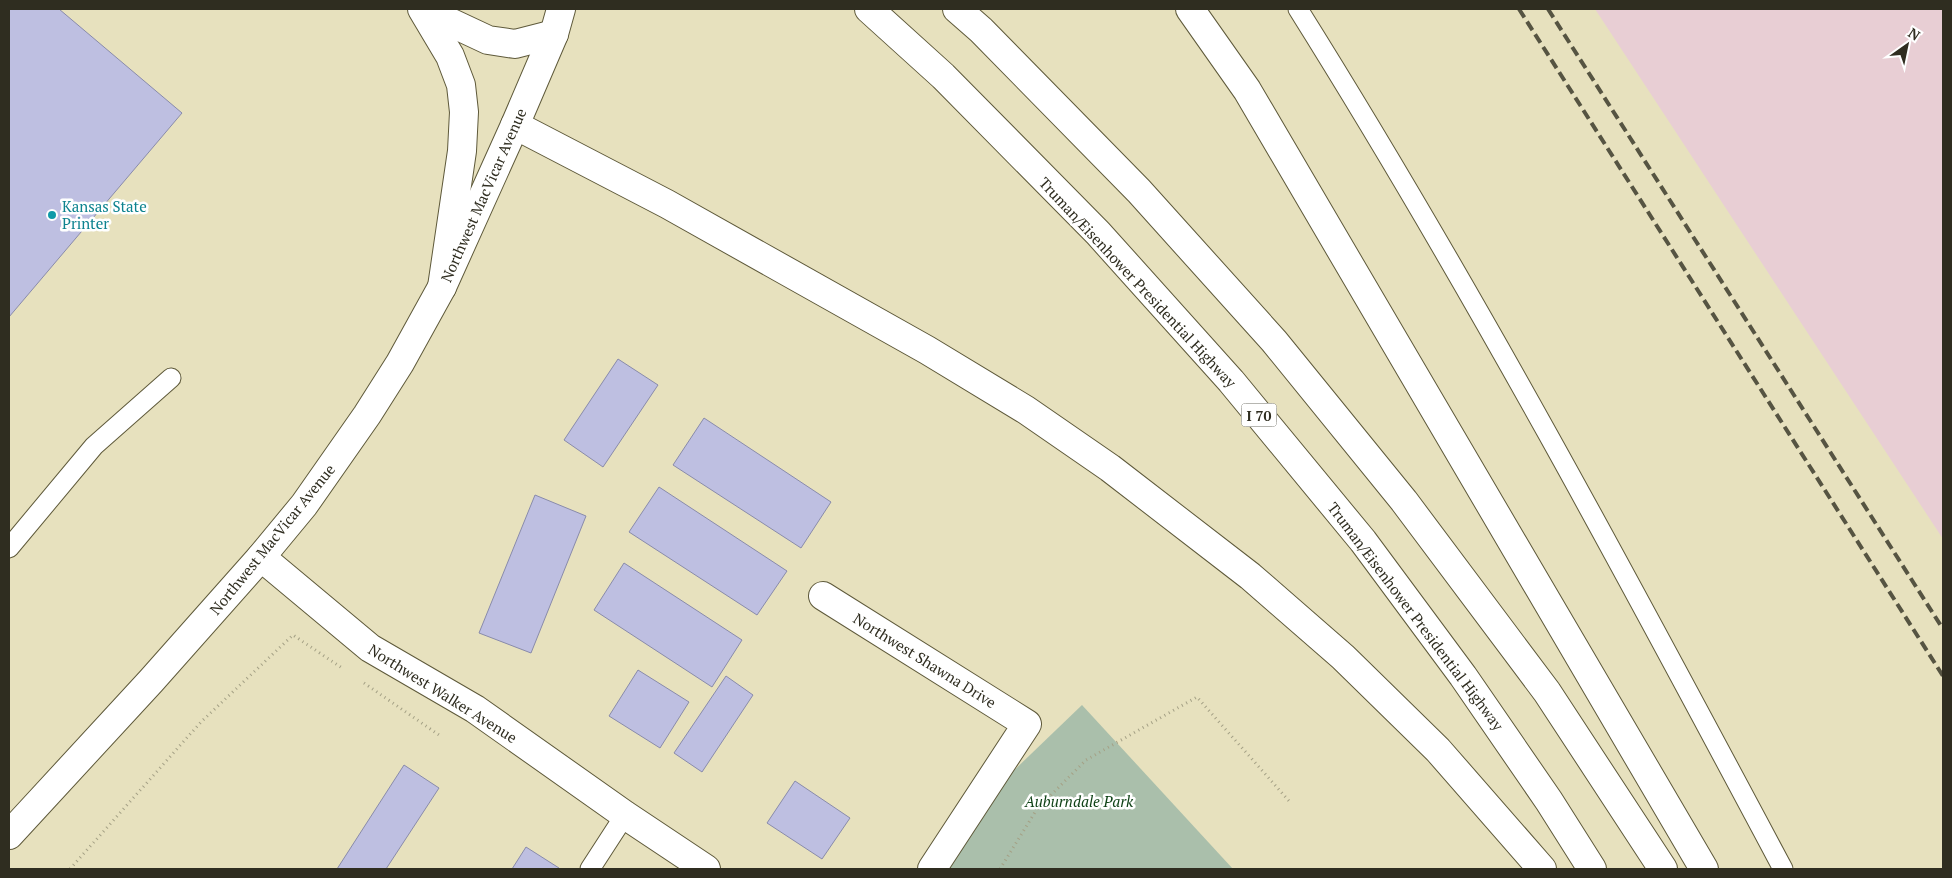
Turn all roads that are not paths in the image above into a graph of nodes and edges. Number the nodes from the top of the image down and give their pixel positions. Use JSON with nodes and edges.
{"nodes":[{"id":1,"x":423,"y":9,"type":"edge"},
{"id":2,"x":869,"y":9,"type":"edge"},
{"id":3,"x":957,"y":9,"type":"edge"},
{"id":4,"x":1190,"y":9,"type":"edge"},
{"id":5,"x":1298,"y":9,"type":"edge"},
{"id":6,"x":557,"y":21,"type":"edge"},
{"id":7,"x":515,"y":125,"type":"junction"},
{"id":8,"x":442,"y":287,"type":"junction"},
{"id":9,"x":171,"y":378,"type":"dead end"},
{"id":10,"x":9,"y":548,"type":"edge"},
{"id":11,"x":261,"y":557,"type":"junction"},
{"id":12,"x":823,"y":596,"type":"dead end"},
{"id":13,"x":625,"y":816,"type":"junction"},
{"id":14,"x":9,"y":835,"type":"edge"},
{"id":15,"x":590,"y":869,"type":"edge"},
{"id":16,"x":706,"y":869,"type":"edge"},
{"id":17,"x":932,"y":869,"type":"edge"},
{"id":18,"x":1542,"y":869,"type":"edge"},
{"id":19,"x":1592,"y":869,"type":"edge"},
{"id":20,"x":1663,"y":869,"type":"edge"},
{"id":21,"x":1704,"y":869,"type":"edge"},
{"id":22,"x":1784,"y":869,"type":"edge"}],
"edges":[{"from":1,"to":6,"type":"main road"},
{"from":1,"to":8,"type":"main road"},
{"from":2,"to":19,"type":"main road","name":"Truman/Eisenhower Presidential Highway","number":"I 70"},
{"from":3,"to":20,"type":"main road"},
{"from":4,"to":21,"type":"main road"},
{"from":5,"to":22,"type":"lane"},
{"from":6,"to":7,"type":"main road","name":"Northwest MacVicar Avenue"},
{"from":7,"to":8,"type":"main road","name":"Northwest MacVicar Avenue"},
{"from":7,"to":18,"type":"main road"},
{"from":8,"to":11,"type":"main road","name":"Northwest MacVicar Avenue"},
{"from":9,"to":10,"type":"lane"},
{"from":11,"to":13,"type":"main road","name":"Northwest Walker Avenue"},
{"from":11,"to":14,"type":"main road","name":"Northwest MacVicar Avenue"},
{"from":12,"to":17,"type":"main road","name":"Northwest Shawna Drive"},
{"from":13,"to":15,"type":"lane"},
{"from":13,"to":16,"type":"main road","name":"Northwest Walker Avenue"}]}
